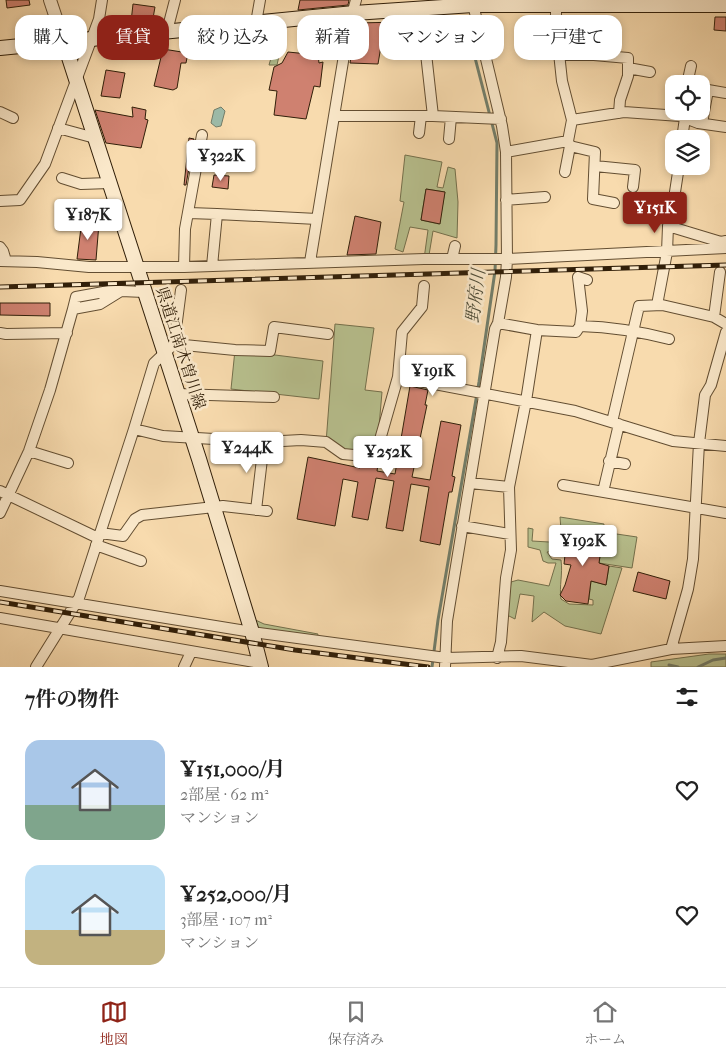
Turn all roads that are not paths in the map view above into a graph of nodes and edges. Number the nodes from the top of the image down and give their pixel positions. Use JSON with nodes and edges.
{"nodes":[{"id":1,"x":50,"y":0,"type":"edge"},
{"id":2,"x":102,"y":0,"type":"edge"},
{"id":3,"x":175,"y":0,"type":"edge"},
{"id":4,"x":260,"y":0,"type":"edge"},
{"id":5,"x":586,"y":2,"type":"edge"},
{"id":6,"x":690,"y":2,"type":"edge"},
{"id":7,"x":472,"y":3,"type":"edge"},
{"id":8,"x":556,"y":4,"type":"junction"},
{"id":9,"x":726,"y":5,"type":"edge"},
{"id":10,"x":355,"y":7,"type":"edge"},
{"id":11,"x":421,"y":9,"type":"junction"},
{"id":12,"x":55,"y":15,"type":"edge"},
{"id":13,"x":257,"y":15,"type":"edge"},
{"id":14,"x":556,"y":15,"type":"edge"},
{"id":15,"x":287,"y":18,"type":"edge"},
{"id":16,"x":169,"y":23,"type":"edge"},
{"id":17,"x":97,"y":37,"type":"edge"},
{"id":18,"x":91,"y":38,"type":"junction"},
{"id":19,"x":87,"y":39,"type":"edge"},
{"id":20,"x":15,"y":47,"type":"edge"},
{"id":21,"x":0,"y":48,"type":"edge"},
{"id":22,"x":622,"y":57,"type":"edge"},
{"id":23,"x":70,"y":60,"type":"edge"},
{"id":24,"x":559,"y":60,"type":"edge"},
{"id":25,"x":691,"y":66,"type":"dead end"},
{"id":26,"x":628,"y":68,"type":"junction"},
{"id":27,"x":650,"y":72,"type":"dead end"},
{"id":28,"x":689,"y":75,"type":"edge"},
{"id":29,"x":76,"y":79,"type":"junction"},
{"id":30,"x":726,"y":93,"type":"edge"},
{"id":31,"x":0,"y":112,"type":"edge"},
{"id":32,"x":619,"y":113,"type":"junction"},
{"id":33,"x":665,"y":114,"type":"edge"},
{"id":34,"x":335,"y":116,"type":"junction"},
{"id":35,"x":421,"y":116,"type":"junction"},
{"id":36,"x":433,"y":116,"type":"junction"},
{"id":37,"x":451,"y":117,"type":"junction"},
{"id":38,"x":13,"y":118,"type":"dead end"},
{"id":39,"x":499,"y":119,"type":"junction"},
{"id":40,"x":572,"y":120,"type":"junction"},
{"id":41,"x":694,"y":120,"type":"edge"},
{"id":42,"x":702,"y":123,"type":"junction"},
{"id":43,"x":726,"y":127,"type":"edge"},
{"id":44,"x":58,"y":128,"type":"junction"},
{"id":45,"x":419,"y":133,"type":"dead end"},
{"id":46,"x":202,"y":135,"type":"dead end"},
{"id":47,"x":96,"y":138,"type":"junction"},
{"id":48,"x":449,"y":139,"type":"dead end"},
{"id":49,"x":569,"y":143,"type":"junction"},
{"id":50,"x":506,"y":152,"type":"junction"},
{"id":51,"x":595,"y":166,"type":"junction"},
{"id":52,"x":565,"y":172,"type":"dead end"},
{"id":53,"x":678,"y":175,"type":"edge"},
{"id":54,"x":62,"y":178,"type":"dead end"},
{"id":55,"x":109,"y":183,"type":"junction"},
{"id":56,"x":633,"y":187,"type":"dead end"},
{"id":57,"x":545,"y":197,"type":"dead end"},
{"id":58,"x":506,"y":200,"type":"junction"},
{"id":59,"x":0,"y":201,"type":"edge"},
{"id":60,"x":614,"y":203,"type":"dead end"},
{"id":61,"x":188,"y":213,"type":"junction"},
{"id":62,"x":217,"y":214,"type":"junction"},
{"id":63,"x":317,"y":219,"type":"junction"},
{"id":64,"x":668,"y":226,"type":"junction"},
{"id":65,"x":726,"y":241,"type":"edge"},
{"id":66,"x":455,"y":246,"type":"dead end"},
{"id":67,"x":0,"y":247,"type":"edge"},
{"id":68,"x":726,"y":248,"type":"edge"},
{"id":69,"x":667,"y":252,"type":"junction"},
{"id":70,"x":505,"y":259,"type":"junction"},
{"id":71,"x":452,"y":260,"type":"junction"},
{"id":72,"x":3,"y":261,"type":"edge"},
{"id":73,"x":310,"y":262,"type":"junction"},
{"id":74,"x":212,"y":266,"type":"junction"},
{"id":75,"x":136,"y":267,"type":"junction"},
{"id":76,"x":184,"y":267,"type":"junction"},
{"id":77,"x":720,"y":272,"type":"dead end"},
{"id":78,"x":587,"y":280,"type":"dead end"},
{"id":79,"x":424,"y":286,"type":"dead end"},
{"id":80,"x":181,"y":290,"type":"dead end"},
{"id":81,"x":144,"y":292,"type":"junction"},
{"id":82,"x":658,"y":305,"type":"junction"},
{"id":83,"x":714,"y":317,"type":"junction"},
{"id":84,"x":498,"y":323,"type":"junction"},
{"id":85,"x":726,"y":324,"type":"edge"},
{"id":86,"x":580,"y":326,"type":"junction"},
{"id":87,"x":537,"y":330,"type":"junction"},
{"id":88,"x":633,"y":330,"type":"junction"},
{"id":89,"x":67,"y":332,"type":"junction"},
{"id":90,"x":726,"y":332,"type":"edge"},
{"id":91,"x":0,"y":333,"type":"edge"},
{"id":92,"x":328,"y":334,"type":"dead end"},
{"id":93,"x":669,"y":339,"type":"dead end"},
{"id":94,"x":169,"y":348,"type":"junction"},
{"id":95,"x":398,"y":378,"type":"junction"},
{"id":96,"x":178,"y":394,"type":"junction"},
{"id":97,"x":483,"y":394,"type":"junction"},
{"id":98,"x":274,"y":397,"type":"dead end"},
{"id":99,"x":526,"y":401,"type":"junction"},
{"id":100,"x":615,"y":423,"type":"junction"},
{"id":101,"x":134,"y":429,"type":"junction"},
{"id":102,"x":192,"y":438,"type":"junction"},
{"id":103,"x":264,"y":442,"type":"junction"},
{"id":104,"x":699,"y":443,"type":"junction"},
{"id":105,"x":726,"y":446,"type":"edge"},
{"id":106,"x":28,"y":451,"type":"junction"},
{"id":107,"x":609,"y":461,"type":"junction"},
{"id":108,"x":68,"y":463,"type":"dead end"},
{"id":109,"x":625,"y":464,"type":"dead end"},
{"id":110,"x":470,"y":483,"type":"junction"},
{"id":111,"x":563,"y":485,"type":"dead end"},
{"id":112,"x":509,"y":486,"type":"junction"},
{"id":113,"x":603,"y":492,"type":"junction"},
{"id":114,"x":4,"y":493,"type":"edge"},
{"id":115,"x":214,"y":507,"type":"junction"},
{"id":116,"x":695,"y":508,"type":"junction"},
{"id":117,"x":256,"y":510,"type":"junction"},
{"id":118,"x":267,"y":511,"type":"dead end"},
{"id":119,"x":0,"y":512,"type":"edge"},
{"id":120,"x":726,"y":512,"type":"edge"},
{"id":121,"x":462,"y":526,"type":"junction"},
{"id":122,"x":510,"y":534,"type":"junction"},
{"id":123,"x":98,"y":539,"type":"junction"},
{"id":124,"x":141,"y":561,"type":"dead end"},
{"id":125,"x":0,"y":591,"type":"edge"},
{"id":126,"x":75,"y":602,"type":"junction"},
{"id":127,"x":0,"y":618,"type":"edge"},
{"id":128,"x":60,"y":630,"type":"junction"},
{"id":129,"x":252,"y":632,"type":"junction"},
{"id":130,"x":726,"y":646,"type":"edge"},
{"id":131,"x":671,"y":650,"type":"junction"},
{"id":132,"x":191,"y":652,"type":"junction"},
{"id":133,"x":497,"y":658,"type":"junction"},
{"id":134,"x":444,"y":661,"type":"edge"},
{"id":135,"x":260,"y":665,"type":"edge"},
{"id":136,"x":36,"y":667,"type":"edge"},
{"id":137,"x":184,"y":667,"type":"edge"}],
"edges":[{"from":1,"to":12,"type":"street"},
{"from":2,"to":18,"type":"street"},
{"from":3,"to":16,"type":"street"},
{"from":4,"to":13,"type":"street"},
{"from":5,"to":6,"type":"main road"},
{"from":5,"to":8,"type":"main road"},
{"from":6,"to":9,"type":"main road"},
{"from":7,"to":8,"type":"main road"},
{"from":7,"to":11,"type":"main road"},
{"from":7,"to":39,"type":"street"},
{"from":8,"to":14,"type":"street"},
{"from":10,"to":11,"type":"main road"},
{"from":10,"to":15,"type":"main road"},
{"from":10,"to":34,"type":"street"},
{"from":11,"to":36,"type":"street"},
{"from":17,"to":18,"type":"main road"},
{"from":18,"to":19,"type":"main road"},
{"from":18,"to":29,"type":"street"},
{"from":20,"to":21,"type":"main road"},
{"from":22,"to":26,"type":"street"},
{"from":23,"to":29,"type":"main road","name":"県道江南木曽川線"},
{"from":24,"to":40,"type":"street"},
{"from":25,"to":28,"type":"street"},
{"from":26,"to":27,"type":"street"},
{"from":26,"to":32,"type":"street"},
{"from":29,"to":44,"type":"street"},
{"from":29,"to":47,"type":"main road","name":"県道江南木曽川線"},
{"from":30,"to":42,"type":"street"},
{"from":31,"to":38,"type":"street"},
{"from":32,"to":33,"type":"street"},
{"from":32,"to":40,"type":"street"},
{"from":34,"to":35,"type":"street"},
{"from":34,"to":63,"type":"street"},
{"from":35,"to":36,"type":"street"},
{"from":35,"to":45,"type":"street"},
{"from":36,"to":37,"type":"street"},
{"from":37,"to":39,"type":"street"},
{"from":37,"to":48,"type":"street"},
{"from":39,"to":50,"type":"street"},
{"from":40,"to":49,"type":"street"},
{"from":41,"to":42,"type":"street"},
{"from":42,"to":43,"type":"street"},
{"from":44,"to":47,"type":"street"},
{"from":44,"to":59,"type":"street"},
{"from":46,"to":61,"type":"street"},
{"from":47,"to":55,"type":"main road","name":"県道江南木曽川線"},
{"from":49,"to":50,"type":"street"},
{"from":49,"to":51,"type":"street"},
{"from":49,"to":52,"type":"street"},
{"from":50,"to":58,"type":"street"},
{"from":51,"to":56,"type":"street"},
{"from":51,"to":60,"type":"street"},
{"from":53,"to":64,"type":"street"},
{"from":54,"to":55,"type":"street"},
{"from":55,"to":75,"type":"main road","name":"県道江南木曽川線"},
{"from":57,"to":58,"type":"street"},
{"from":58,"to":70,"type":"street"},
{"from":61,"to":62,"type":"street"},
{"from":61,"to":76,"type":"street"},
{"from":62,"to":63,"type":"street"},
{"from":62,"to":74,"type":"street"},
{"from":63,"to":73,"type":"street"},
{"from":64,"to":65,"type":"street"},
{"from":64,"to":69,"type":"street"},
{"from":66,"to":71,"type":"street"},
{"from":67,"to":72,"type":"street"},
{"from":68,"to":69,"type":"street"},
{"from":69,"to":70,"type":"street"},
{"from":69,"to":82,"type":"street"},
{"from":70,"to":71,"type":"street"},
{"from":70,"to":84,"type":"street"},
{"from":71,"to":73,"type":"street"},
{"from":72,"to":75,"type":"street"},
{"from":73,"to":74,"type":"street"},
{"from":74,"to":76,"type":"street"},
{"from":75,"to":76,"type":"street"},
{"from":75,"to":81,"type":"main road","name":"県道江南木曽川線"},
{"from":77,"to":83,"type":"street"},
{"from":78,"to":86,"type":"street"},
{"from":79,"to":95,"type":"street"},
{"from":80,"to":94,"type":"street"},
{"from":81,"to":89,"type":"street"},
{"from":81,"to":94,"type":"main road","name":"県道江南木曽川線"},
{"from":82,"to":83,"type":"street"},
{"from":82,"to":88,"type":"street"},
{"from":83,"to":85,"type":"street"},
{"from":84,"to":87,"type":"street"},
{"from":84,"to":97,"type":"street"},
{"from":86,"to":87,"type":"street"},
{"from":86,"to":88,"type":"street"},
{"from":87,"to":99,"type":"street"},
{"from":88,"to":93,"type":"street"},
{"from":88,"to":100,"type":"street"},
{"from":89,"to":91,"type":"street"},
{"from":89,"to":106,"type":"street"},
{"from":90,"to":104,"type":"street"},
{"from":92,"to":94,"type":"street"},
{"from":94,"to":96,"type":"main road","name":"県道江南木曽川線"},
{"from":94,"to":101,"type":"street"},
{"from":95,"to":97,"type":"street"},
{"from":95,"to":103,"type":"street"},
{"from":96,"to":98,"type":"street"},
{"from":96,"to":102,"type":"main road","name":"県道江南木曽川線"},
{"from":97,"to":99,"type":"street"},
{"from":97,"to":110,"type":"street"},
{"from":99,"to":100,"type":"street"},
{"from":99,"to":112,"type":"street"},
{"from":100,"to":104,"type":"street"},
{"from":100,"to":107,"type":"street"},
{"from":101,"to":102,"type":"street"},
{"from":101,"to":123,"type":"street"},
{"from":102,"to":103,"type":"street"},
{"from":102,"to":115,"type":"main road","name":"県道江南木曽川線"},
{"from":103,"to":117,"type":"street"},
{"from":104,"to":105,"type":"street"},
{"from":104,"to":116,"type":"street"},
{"from":106,"to":108,"type":"street"},
{"from":106,"to":114,"type":"street"},
{"from":107,"to":109,"type":"street"},
{"from":107,"to":113,"type":"street"},
{"from":110,"to":112,"type":"street"},
{"from":110,"to":121,"type":"street"},
{"from":111,"to":113,"type":"street"},
{"from":112,"to":122,"type":"street"},
{"from":113,"to":116,"type":"street"},
{"from":114,"to":119,"type":"street"},
{"from":114,"to":123,"type":"street"},
{"from":115,"to":117,"type":"street"},
{"from":115,"to":123,"type":"street"},
{"from":115,"to":129,"type":"main road","name":"県道江南木曽川線"},
{"from":116,"to":120,"type":"street"},
{"from":116,"to":131,"type":"street"},
{"from":117,"to":118,"type":"street"},
{"from":121,"to":122,"type":"street"},
{"from":121,"to":134,"type":"street"},
{"from":122,"to":133,"type":"street"},
{"from":123,"to":124,"type":"street"},
{"from":123,"to":126,"type":"street"},
{"from":125,"to":126,"type":"street"},
{"from":126,"to":128,"type":"street"},
{"from":126,"to":129,"type":"street"},
{"from":127,"to":128,"type":"street"},
{"from":128,"to":132,"type":"street"},
{"from":128,"to":136,"type":"street"},
{"from":129,"to":134,"type":"street"},
{"from":129,"to":135,"type":"main road","name":"県道江南木曽川線"},
{"from":130,"to":131,"type":"street"},
{"from":131,"to":133,"type":"street"},
{"from":132,"to":135,"type":"street"},
{"from":132,"to":137,"type":"street"},
{"from":133,"to":134,"type":"street"}]}
